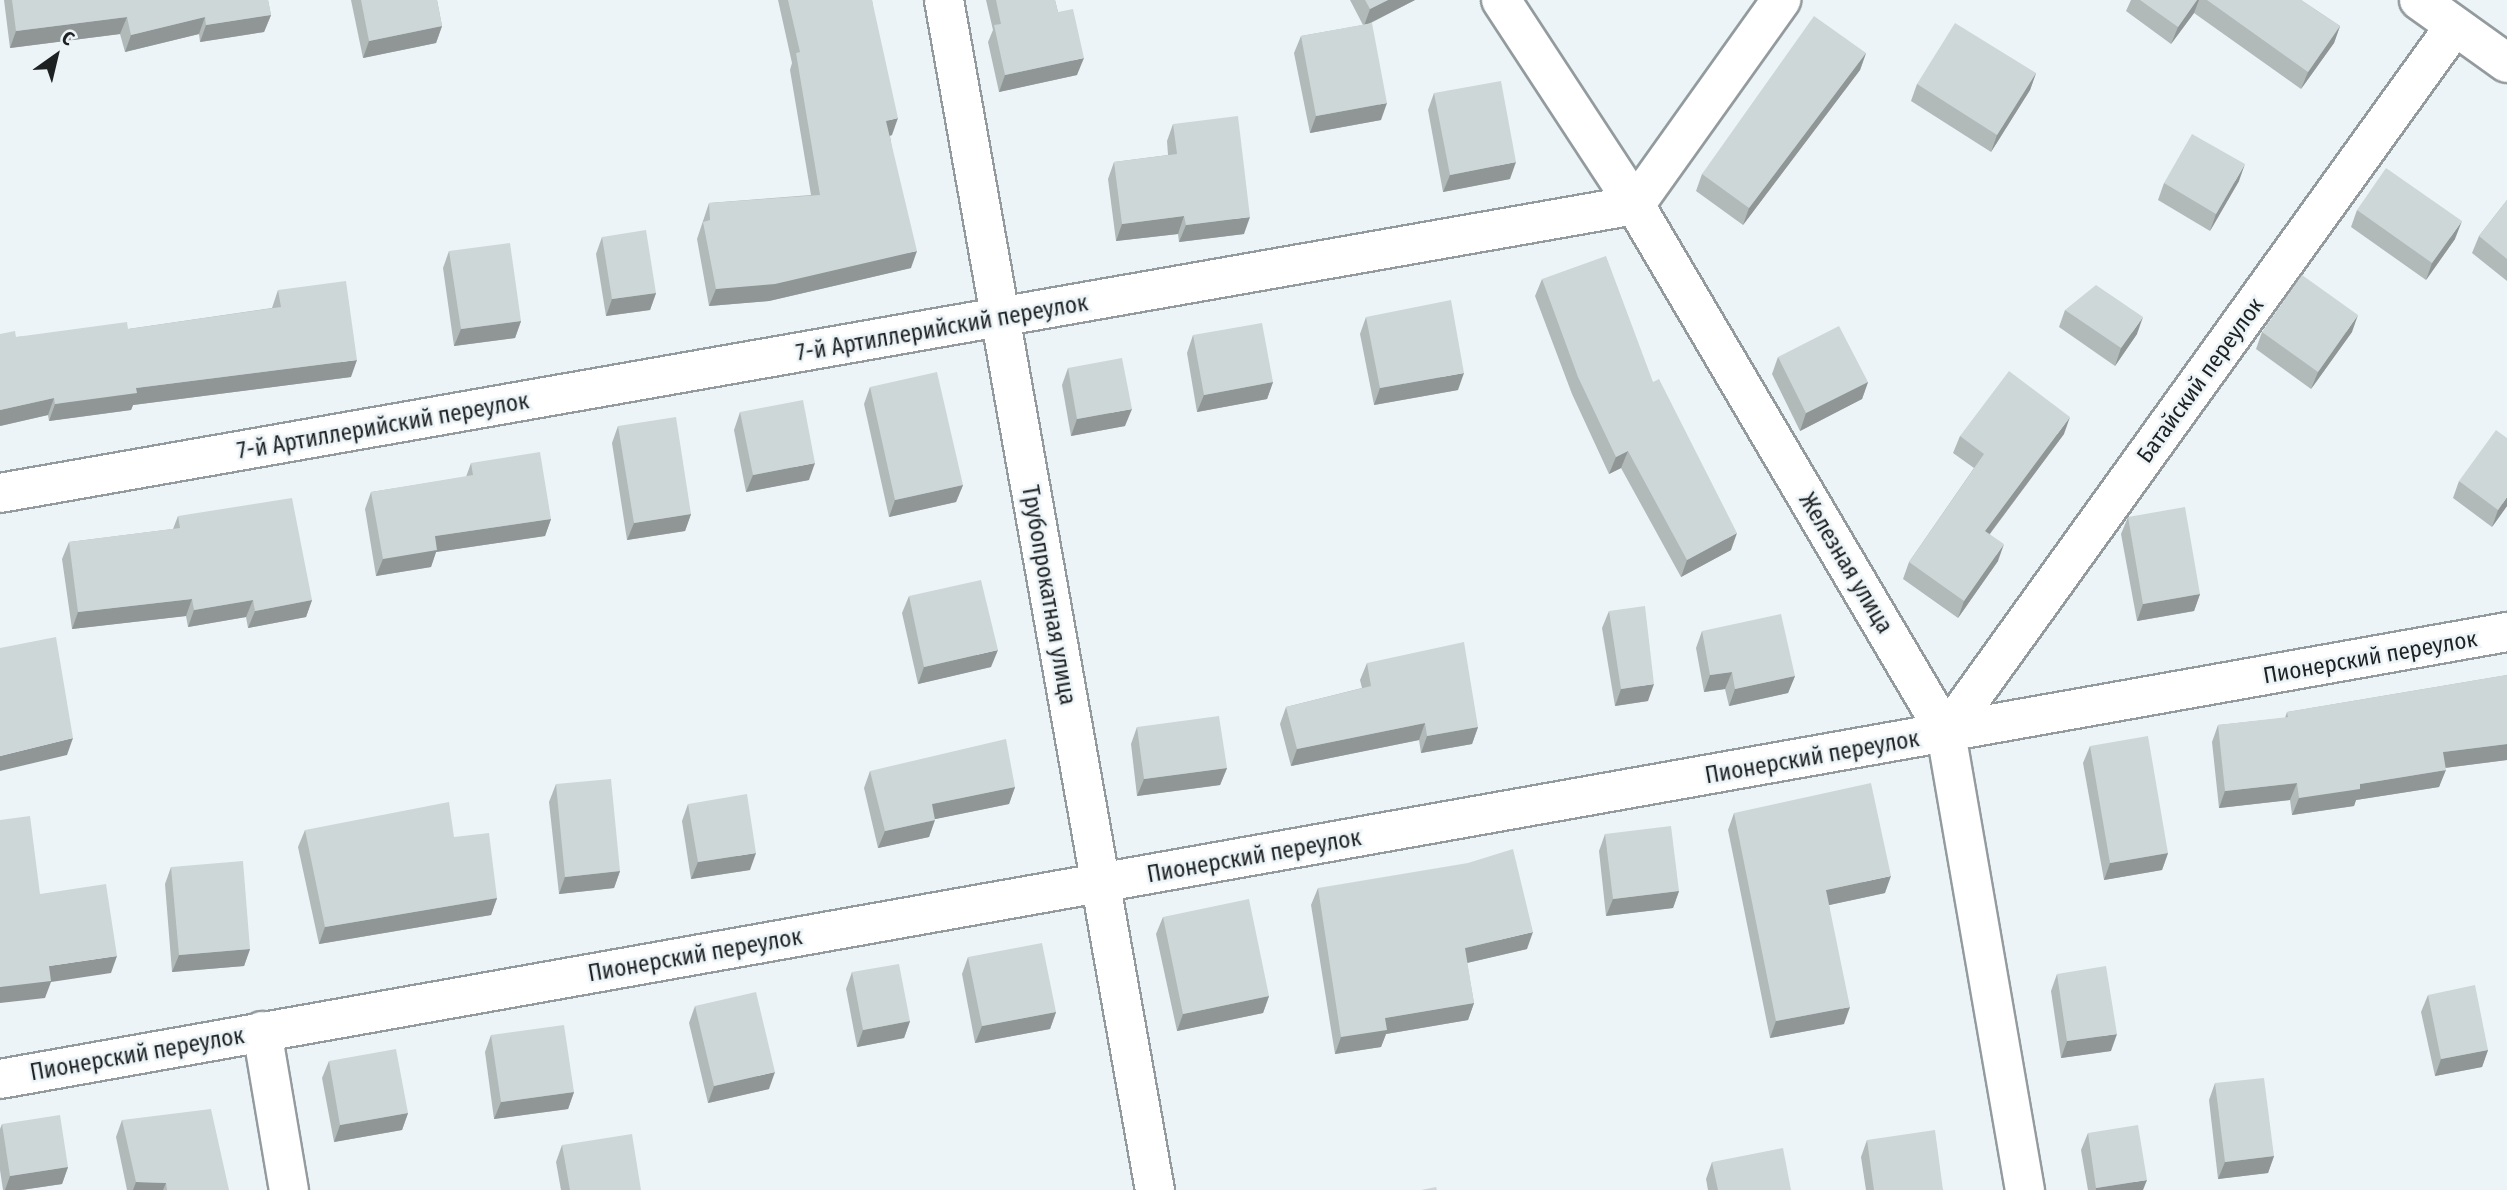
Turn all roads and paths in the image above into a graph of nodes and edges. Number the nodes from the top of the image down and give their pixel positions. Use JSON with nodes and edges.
{"nodes":[{"id":1,"x":944,"y":0,"type":"edge"},
{"id":2,"x":1501,"y":0,"type":"edge"},
{"id":3,"x":1781,"y":0,"type":"edge"},
{"id":4,"x":2419,"y":0,"type":"edge"},
{"id":5,"x":2455,"y":27,"type":"junction"},
{"id":6,"x":2507,"y":63,"type":"edge"},
{"id":7,"x":1635,"y":205,"type":"junction"},
{"id":8,"x":1000,"y":317,"type":"junction"},
{"id":9,"x":0,"y":493,"type":"edge"},
{"id":10,"x":2507,"y":632,"type":"edge"},
{"id":11,"x":1946,"y":733,"type":"junction"},
{"id":12,"x":1101,"y":884,"type":"junction"},
{"id":13,"x":262,"y":1031,"type":"junction"},
{"id":14,"x":0,"y":1079,"type":"edge"},
{"id":15,"x":289,"y":1190,"type":"edge"},
{"id":16,"x":1155,"y":1190,"type":"edge"},
{"id":17,"x":2025,"y":1190,"type":"edge"}],
"edges":[{"from":1,"to":8,"type":"street","name":"Трубопрокатная улица"},
{"from":2,"to":7,"type":"street","name":"Железная улица"},
{"from":3,"to":7,"type":"street"},
{"from":4,"to":5,"type":"street"},
{"from":5,"to":6,"type":"street"},
{"from":5,"to":11,"type":"street","name":"Батайский переулок"},
{"from":7,"to":8,"type":"street","name":"7-й Артиллерийский переулок"},
{"from":7,"to":11,"type":"street","name":"Железная улица"},
{"from":8,"to":9,"type":"street","name":"7-й Артиллерийский переулок"},
{"from":8,"to":12,"type":"street","name":"Трубопрокатная улица"},
{"from":10,"to":11,"type":"street","name":"Пионерский переулок"},
{"from":11,"to":12,"type":"street","name":"Пионерский переулок"},
{"from":11,"to":17,"type":"street","name":"Железная улица"},
{"from":12,"to":13,"type":"street","name":"Пионерский переулок"},
{"from":12,"to":16,"type":"street","name":"Трубопрокатная улица"},
{"from":13,"to":14,"type":"street","name":"Пионерский переулок"},
{"from":13,"to":15,"type":"street"}]}
